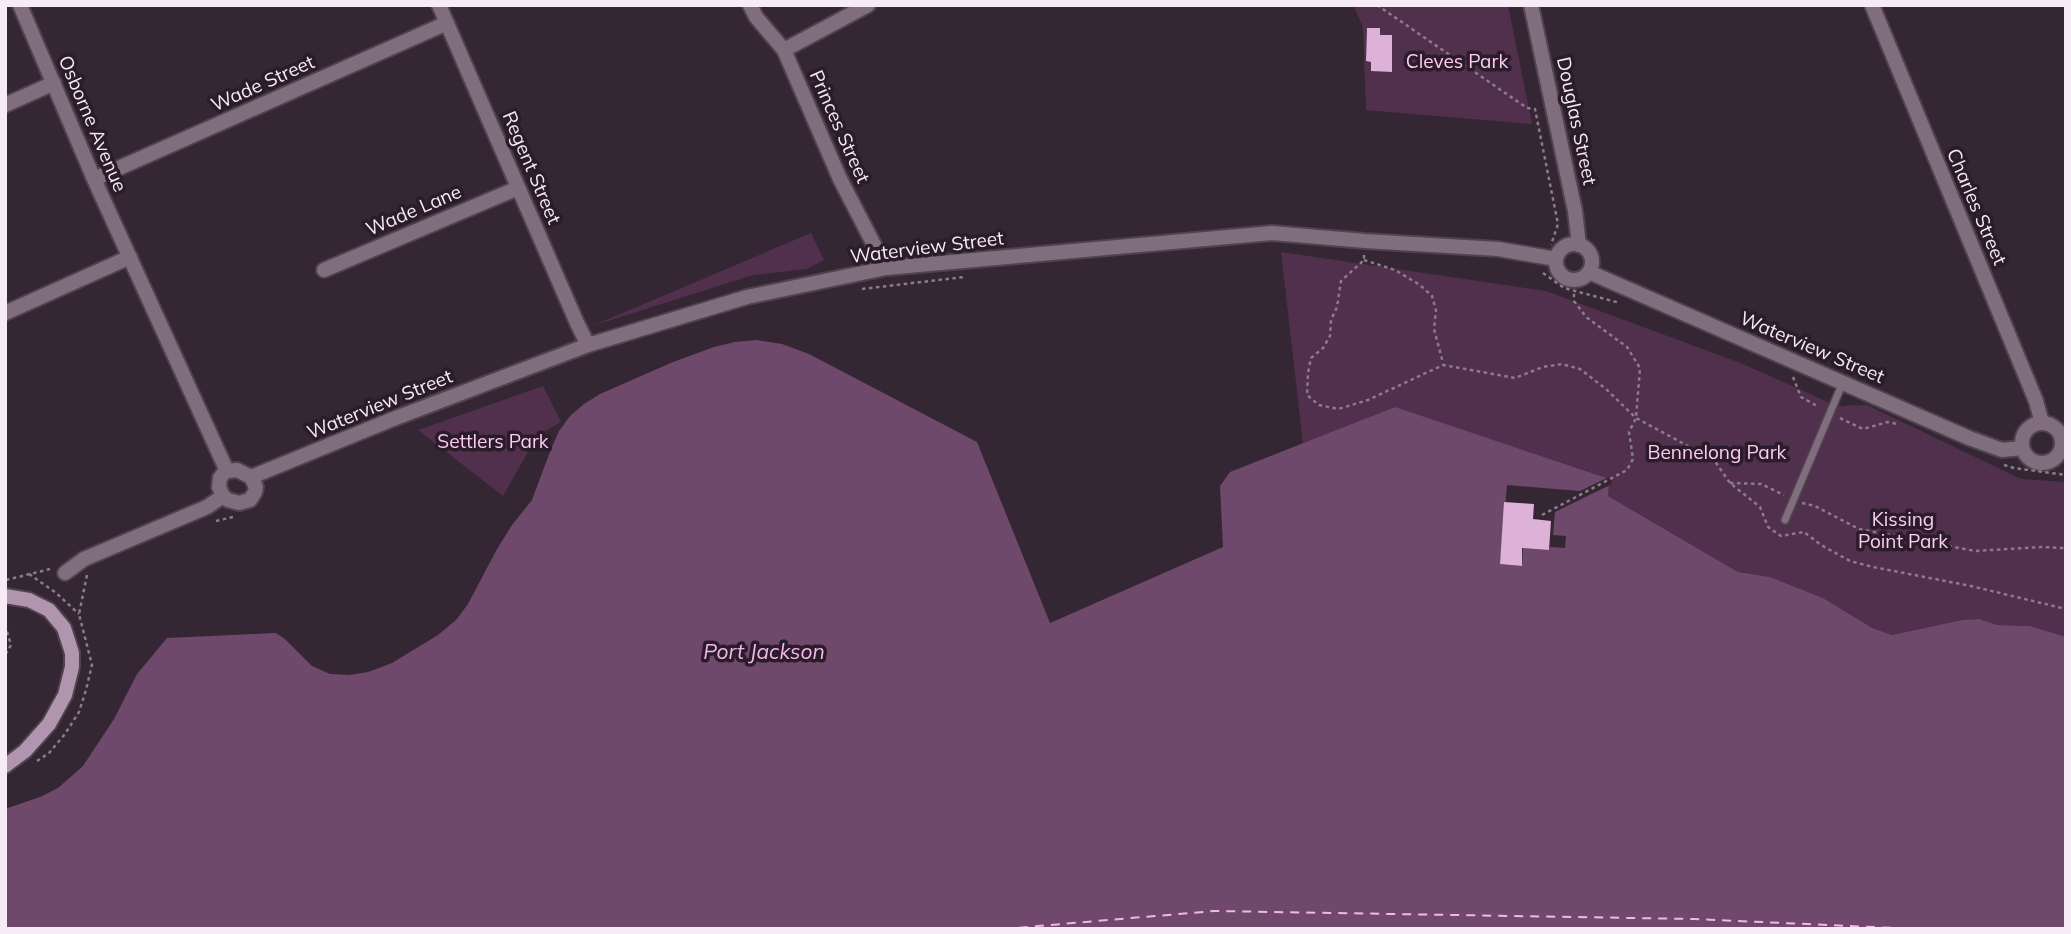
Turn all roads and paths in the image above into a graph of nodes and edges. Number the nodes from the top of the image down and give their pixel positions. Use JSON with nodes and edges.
{"nodes":[{"id":1,"x":20,"y":5,"type":"edge"},
{"id":2,"x":439,"y":5,"type":"edge"},
{"id":3,"x":750,"y":5,"type":"edge"},
{"id":4,"x":868,"y":5,"type":"edge"},
{"id":5,"x":1377,"y":5,"type":"edge"},
{"id":6,"x":1531,"y":5,"type":"edge"},
{"id":7,"x":1872,"y":5,"type":"edge"},
{"id":8,"x":447,"y":23,"type":"junction"},
{"id":9,"x":784,"y":50,"type":"junction"},
{"id":10,"x":54,"y":83,"type":"junction"},
{"id":11,"x":5,"y":105,"type":"edge"},
{"id":12,"x":94,"y":179,"type":"junction"},
{"id":13,"x":518,"y":188,"type":"junction"},
{"id":14,"x":1365,"y":241,"type":"junction"},
{"id":15,"x":1579,"y":245,"type":"junction"},
{"id":16,"x":130,"y":257,"type":"junction"},
{"id":17,"x":1551,"y":258,"type":"junction"},
{"id":18,"x":1364,"y":260,"type":"junction"},
{"id":19,"x":886,"y":268,"type":"junction"},
{"id":20,"x":324,"y":270,"type":"dead end"},
{"id":21,"x":1537,"y":270,"type":"dead end"},
{"id":22,"x":1589,"y":272,"type":"junction"},
{"id":23,"x":1547,"y":275,"type":"junction"},
{"id":24,"x":969,"y":277,"type":"dead end"},
{"id":25,"x":859,"y":290,"type":"dead end"},
{"id":26,"x":1574,"y":291,"type":"junction"},
{"id":27,"x":1620,"y":303,"type":"dead end"},
{"id":28,"x":5,"y":313,"type":"edge"},
{"id":29,"x":588,"y":345,"type":"junction"},
{"id":30,"x":1443,"y":365,"type":"junction"},
{"id":31,"x":1792,"y":376,"type":"dead end"},
{"id":32,"x":1844,"y":382,"type":"junction"},
{"id":33,"x":1830,"y":414,"type":"junction"},
{"id":34,"x":1636,"y":418,"type":"junction"},
{"id":35,"x":2042,"y":423,"type":"junction"},
{"id":36,"x":1898,"y":424,"type":"dead end"},
{"id":37,"x":2022,"y":448,"type":"junction"},
{"id":38,"x":2063,"y":453,"type":"edge"},
{"id":39,"x":2002,"y":464,"type":"dead end"},
{"id":40,"x":227,"y":471,"type":"junction"},
{"id":41,"x":2066,"y":475,"type":"edge"},
{"id":42,"x":251,"y":477,"type":"junction"},
{"id":43,"x":1730,"y":482,"type":"junction"},
{"id":44,"x":223,"y":496,"type":"junction"},
{"id":45,"x":1793,"y":501,"type":"junction"},
{"id":46,"x":1542,"y":515,"type":"dead end"},
{"id":47,"x":1784,"y":520,"type":"dead end"},
{"id":48,"x":2066,"y":544,"type":"edge"},
{"id":49,"x":65,"y":573,"type":"junction"},
{"id":50,"x":29,"y":575,"type":"junction"},
{"id":51,"x":5,"y":580,"type":"edge"},
{"id":52,"x":5,"y":596,"type":"edge"},
{"id":53,"x":2066,"y":609,"type":"edge"},
{"id":54,"x":79,"y":614,"type":"junction"},
{"id":55,"x":5,"y":625,"type":"edge"},
{"id":56,"x":5,"y":655,"type":"edge"},
{"id":57,"x":38,"y":761,"type":"dead end"},
{"id":58,"x":5,"y":766,"type":"edge"}],
"edges":[{"from":1,"to":10,"type":"street","name":"Osborne Avenue"},
{"from":2,"to":8,"type":"street","name":"Regent Street"},
{"from":3,"to":9,"type":"street","name":"Princes Street"},
{"from":4,"to":9,"type":"street"},
{"from":5,"to":17,"type":"path"},
{"from":6,"to":15,"type":"street","name":"Douglas Street"},
{"from":7,"to":35,"type":"street","name":"Charles Street"},
{"from":8,"to":12,"type":"street","name":"Wade Street"},
{"from":8,"to":13,"type":"street","name":"Regent Street"},
{"from":9,"to":19,"type":"street","name":"Princes Street"},
{"from":10,"to":11,"type":"street"},
{"from":10,"to":12,"type":"street","name":"Osborne Avenue"},
{"from":12,"to":16,"type":"street","name":"Osborne Avenue"},
{"from":13,"to":20,"type":"street","name":"Wade Lane"},
{"from":13,"to":29,"type":"street","name":"Regent Street"},
{"from":14,"to":17,"type":"street","name":"Waterview Street"},
{"from":14,"to":18,"type":"path"},
{"from":14,"to":19,"type":"street","name":"Waterview Street"},
{"from":15,"to":17,"type":"street"},
{"from":15,"to":22,"type":"street"},
{"from":16,"to":28,"type":"street"},
{"from":16,"to":40,"type":"street","name":"Osborne Avenue"},
{"from":17,"to":22,"type":"street"},
{"from":17,"to":23,"type":"path"},
{"from":18,"to":30,"type":"path"},
{"from":18,"to":30,"type":"path"},
{"from":19,"to":29,"type":"street","name":"Waterview Street"},
{"from":21,"to":23,"type":"path"},
{"from":22,"to":32,"type":"street","name":"Waterview Street"},
{"from":23,"to":26,"type":"path"},
{"from":24,"to":25,"type":"path"},
{"from":26,"to":27,"type":"path"},
{"from":26,"to":34,"type":"path"},
{"from":29,"to":42,"type":"street","name":"Waterview Street"},
{"from":30,"to":34,"type":"path"},
{"from":31,"to":33,"type":"path"},
{"from":32,"to":33,"type":"lane"},
{"from":32,"to":37,"type":"street","name":"Waterview Street"},
{"from":33,"to":36,"type":"path"},
{"from":33,"to":45,"type":"lane"},
{"from":34,"to":43,"type":"path"},
{"from":34,"to":46,"type":"path"},
{"from":35,"to":37,"type":"street"},
{"from":35,"to":38,"type":"street"},
{"from":37,"to":38,"type":"street"},
{"from":39,"to":41,"type":"path"},
{"from":40,"to":42,"type":"street"},
{"from":40,"to":44,"type":"street"},
{"from":42,"to":44,"type":"street"},
{"from":43,"to":45,"type":"path"},
{"from":43,"to":53,"type":"path"},
{"from":44,"to":49,"type":"street"},
{"from":45,"to":47,"type":"lane"},
{"from":45,"to":48,"type":"path"},
{"from":49,"to":50,"type":"path"},
{"from":49,"to":54,"type":"path"},
{"from":50,"to":51,"type":"path"},
{"from":50,"to":54,"type":"path"},
{"from":52,"to":58,"type":"main road"},
{"from":54,"to":57,"type":"path"},
{"from":55,"to":56,"type":"path"}]}
